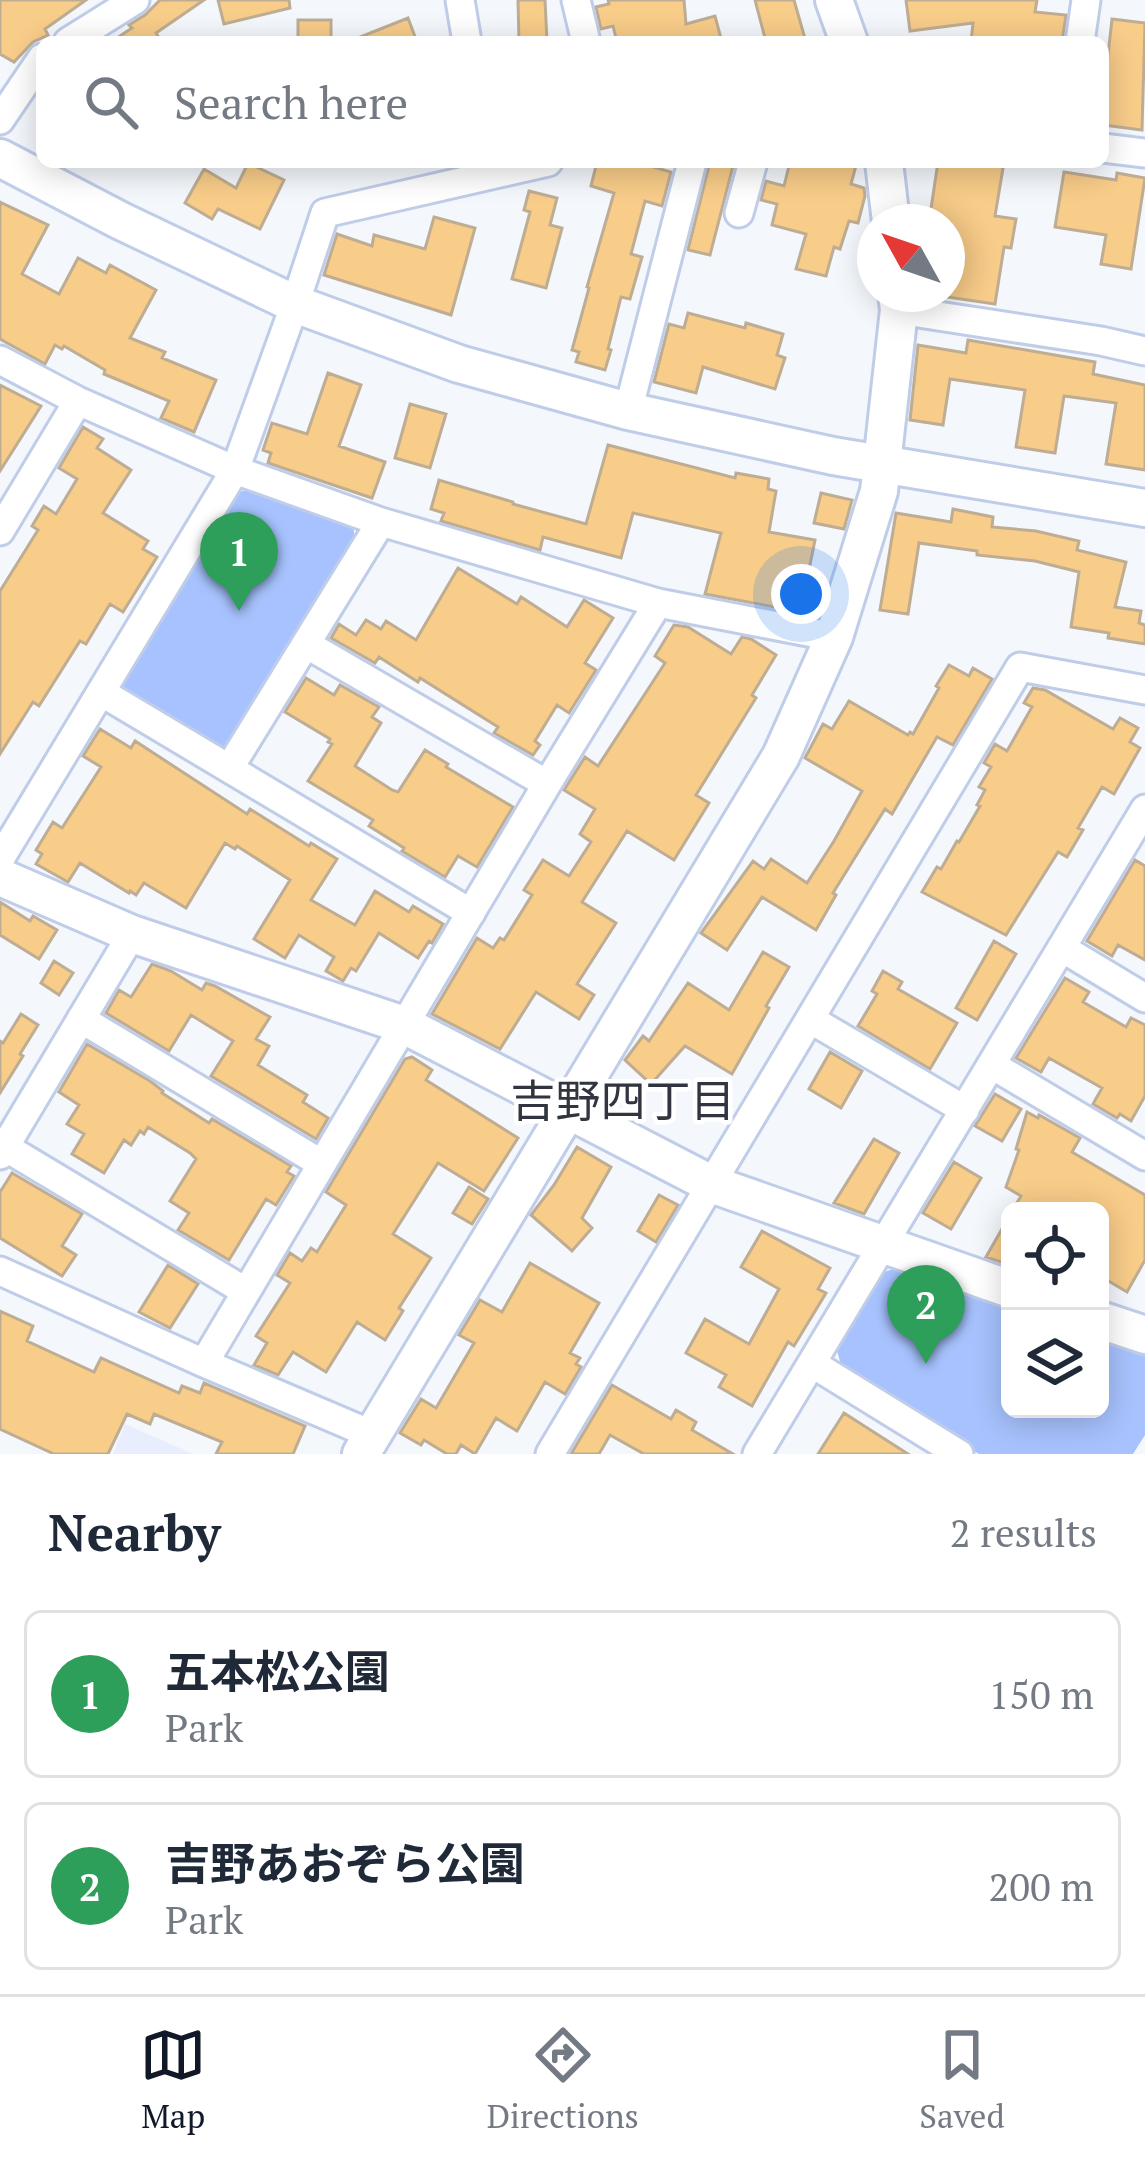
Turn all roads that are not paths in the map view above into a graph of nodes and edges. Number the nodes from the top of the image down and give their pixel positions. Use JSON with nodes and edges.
{"nodes":[{"id":1,"x":135,"y":0,"type":"edge"},
{"id":2,"x":460,"y":0,"type":"edge"},
{"id":3,"x":576,"y":0,"type":"edge"},
{"id":4,"x":834,"y":0,"type":"edge"},
{"id":5,"x":1086,"y":0,"type":"edge"},
{"id":6,"x":78,"y":36,"type":"edge"},
{"id":7,"x":466,"y":36,"type":"edge"},
{"id":8,"x":585,"y":36,"type":"edge"},
{"id":9,"x":847,"y":36,"type":"edge"},
{"id":10,"x":1081,"y":36,"type":"edge"},
{"id":11,"x":36,"y":67,"type":"edge"},
{"id":12,"x":0,"y":120,"type":"edge"},
{"id":13,"x":1109,"y":149,"type":"edge"},
{"id":14,"x":1145,"y":153,"type":"edge"},
{"id":15,"x":0,"y":158,"type":"edge"},
{"id":16,"x":690,"y":168,"type":"edge"},
{"id":17,"x":751,"y":168,"type":"edge"},
{"id":18,"x":885,"y":168,"type":"edge"},
{"id":19,"x":489,"y":169,"type":"edge"},
{"id":20,"x":889,"y":204,"type":"edge"},
{"id":21,"x":739,"y":213,"type":"dead end"},
{"id":22,"x":295,"y":304,"type":"junction"},
{"id":23,"x":897,"y":312,"type":"edge"},
{"id":24,"x":950,"y":312,"type":"edge"},
{"id":25,"x":1145,"y":351,"type":"edge"},
{"id":26,"x":0,"y":360,"type":"edge"},
{"id":27,"x":78,"y":401,"type":"junction"},
{"id":28,"x":628,"y":411,"type":"junction"},
{"id":29,"x":883,"y":465,"type":"junction"},
{"id":30,"x":235,"y":470,"type":"junction"},
{"id":31,"x":1145,"y":508,"type":"edge"},
{"id":32,"x":381,"y":523,"type":"junction"},
{"id":33,"x":0,"y":531,"type":"edge"},
{"id":34,"x":658,"y":603,"type":"junction"},
{"id":35,"x":834,"y":637,"type":"junction"},
{"id":36,"x":306,"y":644,"type":"junction"},
{"id":37,"x":1145,"y":690,"type":"edge"},
{"id":38,"x":101,"y":692,"type":"junction"},
{"id":39,"x":230,"y":767,"type":"junction"},
{"id":40,"x":547,"y":784,"type":"junction"},
{"id":41,"x":1142,"y":822,"type":"edge"},
{"id":42,"x":0,"y":859,"type":"edge"},
{"id":43,"x":0,"y":878,"type":"edge"},
{"id":44,"x":471,"y":913,"type":"junction"},
{"id":45,"x":131,"y":934,"type":"junction"},
{"id":46,"x":1062,"y":948,"type":"junction"},
{"id":47,"x":1145,"y":998,"type":"edge"},
{"id":48,"x":810,"y":1018,"type":"junction"},
{"id":49,"x":81,"y":1019,"type":"junction"},
{"id":50,"x":404,"y":1025,"type":"junction"},
{"id":51,"x":992,"y":1065,"type":"junction"},
{"id":52,"x":965,"y":1110,"type":"junction"},
{"id":53,"x":566,"y":1111,"type":"junction"},
{"id":54,"x":3,"y":1151,"type":"edge"},
{"id":55,"x":1145,"y":1156,"type":"edge"},
{"id":56,"x":322,"y":1164,"type":"junction"},
{"id":57,"x":711,"y":1184,"type":"junction"},
{"id":58,"x":884,"y":1246,"type":"junction"},
{"id":59,"x":0,"y":1271,"type":"edge"},
{"id":60,"x":1001,"y":1286,"type":"edge"},
{"id":61,"x":245,"y":1291,"type":"junction"},
{"id":62,"x":1109,"y":1323,"type":"edge"},
{"id":63,"x":1145,"y":1335,"type":"edge"},
{"id":64,"x":204,"y":1363,"type":"junction"},
{"id":65,"x":813,"y":1364,"type":"junction"},
{"id":66,"x":367,"y":1444,"type":"edge"},
{"id":67,"x":550,"y":1454,"type":"edge"},
{"id":68,"x":757,"y":1454,"type":"edge"},
{"id":69,"x":959,"y":1454,"type":"edge"}],
"edges":[{"from":1,"to":6,"type":"street"},
{"from":2,"to":7,"type":"street"},
{"from":3,"to":8,"type":"street"},
{"from":4,"to":9,"type":"street"},
{"from":5,"to":10,"type":"street"},
{"from":11,"to":12,"type":"street"},
{"from":13,"to":14,"type":"street"},
{"from":15,"to":22,"type":"street"},
{"from":16,"to":28,"type":"street"},
{"from":17,"to":21,"type":"street"},
{"from":18,"to":20,"type":"street"},
{"from":19,"to":22,"type":"street"},
{"from":22,"to":28,"type":"street"},
{"from":22,"to":30,"type":"street"},
{"from":23,"to":29,"type":"street"},
{"from":24,"to":25,"type":"street"},
{"from":26,"to":27,"type":"street"},
{"from":27,"to":30,"type":"street"},
{"from":27,"to":33,"type":"street"},
{"from":28,"to":29,"type":"street"},
{"from":29,"to":31,"type":"street"},
{"from":29,"to":35,"type":"street"},
{"from":30,"to":32,"type":"street"},
{"from":30,"to":38,"type":"street"},
{"from":32,"to":34,"type":"street"},
{"from":32,"to":36,"type":"street"},
{"from":34,"to":35,"type":"street"},
{"from":34,"to":40,"type":"street"},
{"from":35,"to":53,"type":"street"},
{"from":36,"to":39,"type":"street"},
{"from":36,"to":40,"type":"street"},
{"from":37,"to":48,"type":"street"},
{"from":38,"to":39,"type":"street"},
{"from":38,"to":42,"type":"street"},
{"from":39,"to":44,"type":"street"},
{"from":40,"to":44,"type":"street"},
{"from":41,"to":46,"type":"street"},
{"from":43,"to":45,"type":"street"},
{"from":44,"to":50,"type":"street"},
{"from":45,"to":49,"type":"street"},
{"from":45,"to":50,"type":"street"},
{"from":46,"to":47,"type":"street"},
{"from":46,"to":51,"type":"street"},
{"from":48,"to":52,"type":"street"},
{"from":48,"to":57,"type":"street"},
{"from":49,"to":54,"type":"street"},
{"from":49,"to":56,"type":"street"},
{"from":50,"to":53,"type":"street"},
{"from":50,"to":56,"type":"street"},
{"from":51,"to":52,"type":"street"},
{"from":51,"to":55,"type":"street"},
{"from":52,"to":58,"type":"street"},
{"from":53,"to":57,"type":"street"},
{"from":53,"to":66,"type":"street"},
{"from":54,"to":61,"type":"street"},
{"from":56,"to":61,"type":"street"},
{"from":57,"to":58,"type":"street"},
{"from":57,"to":67,"type":"street"},
{"from":58,"to":60,"type":"street"},
{"from":58,"to":65,"type":"street"},
{"from":59,"to":64,"type":"street"},
{"from":61,"to":64,"type":"street"},
{"from":62,"to":63,"type":"street"},
{"from":64,"to":66,"type":"street"},
{"from":65,"to":68,"type":"street"},
{"from":65,"to":69,"type":"street"}]}
